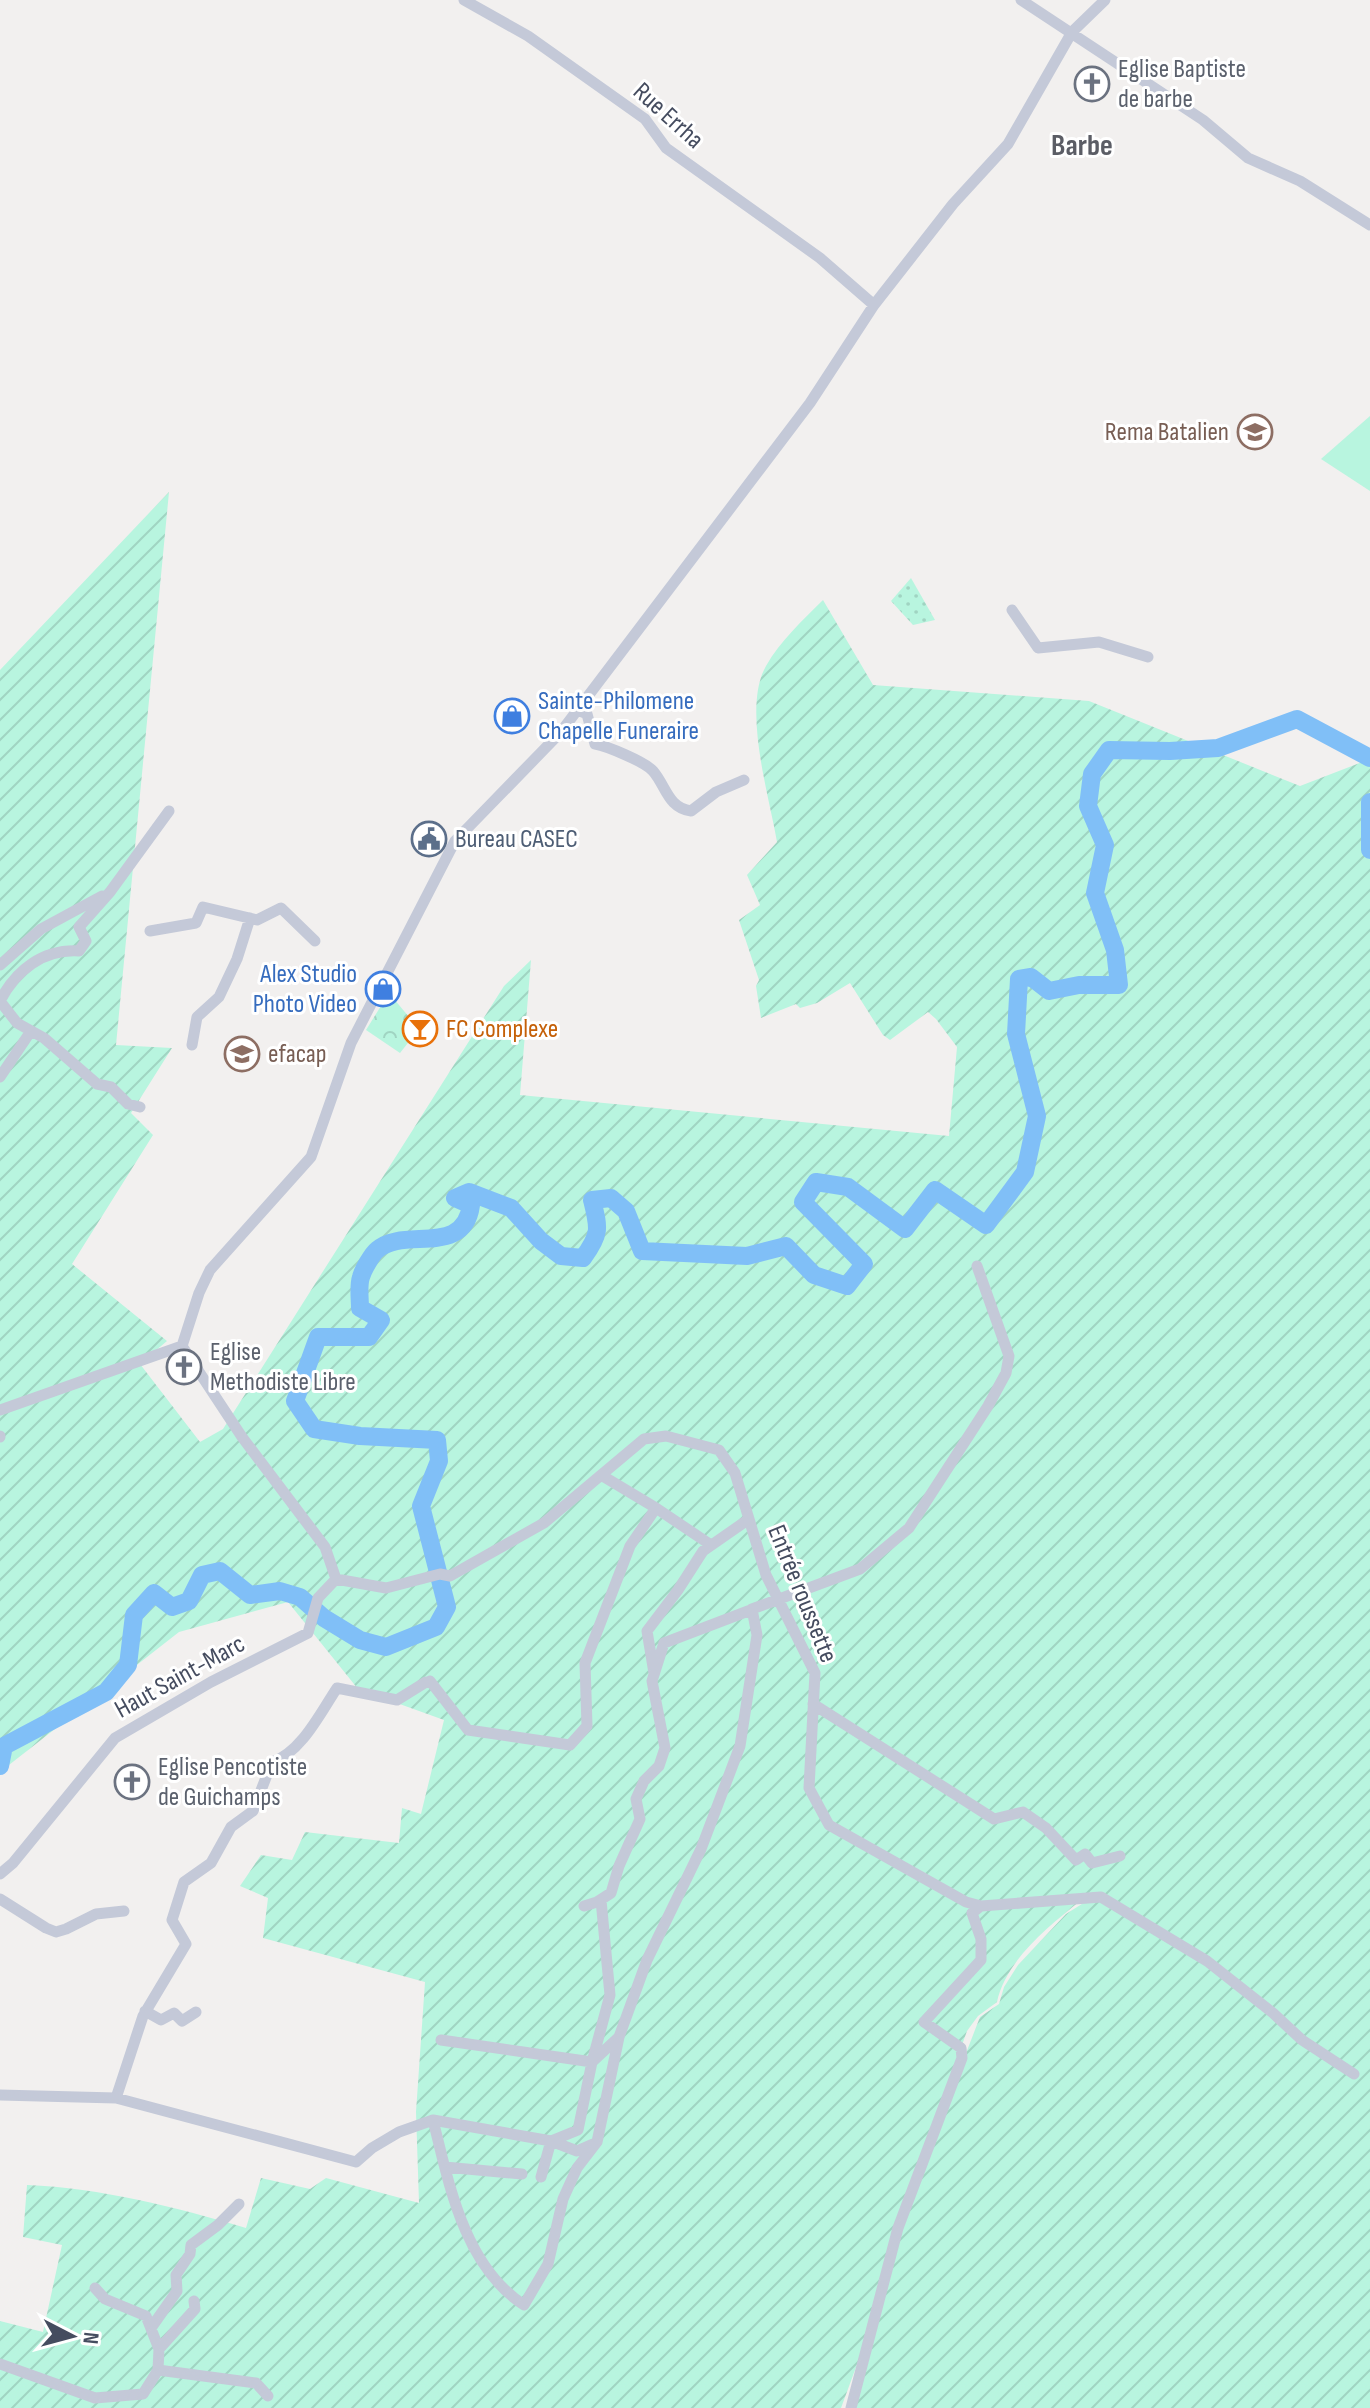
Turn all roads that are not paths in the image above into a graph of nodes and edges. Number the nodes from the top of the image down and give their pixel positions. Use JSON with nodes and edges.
{"nodes":[{"id":1,"x":464,"y":0,"type":"edge"},
{"id":2,"x":1021,"y":0,"type":"edge"},
{"id":3,"x":1105,"y":0,"type":"edge"},
{"id":4,"x":1072,"y":32,"type":"junction"},
{"id":5,"x":1370,"y":225,"type":"edge"},
{"id":6,"x":874,"y":305,"type":"junction"},
{"id":7,"x":1012,"y":610,"type":"dead end"},
{"id":8,"x":1148,"y":657,"type":"dead end"},
{"id":9,"x":577,"y":710,"type":"junction"},
{"id":10,"x":744,"y":780,"type":"dead end"},
{"id":11,"x":169,"y":811,"type":"dead end"},
{"id":12,"x":110,"y":892,"type":"junction"},
{"id":13,"x":250,"y":918,"type":"junction"},
{"id":14,"x":150,"y":931,"type":"dead end"},
{"id":15,"x":315,"y":941,"type":"dead end"},
{"id":16,"x":0,"y":965,"type":"edge"},
{"id":17,"x":31,"y":1031,"type":"junction"},
{"id":18,"x":192,"y":1045,"type":"dead end"},
{"id":19,"x":0,"y":1077,"type":"edge"},
{"id":20,"x":140,"y":1107,"type":"dead end"},
{"id":21,"x":977,"y":1266,"type":"dead end"},
{"id":22,"x":182,"y":1346,"type":"junction"},
{"id":23,"x":0,"y":1410,"type":"edge"},
{"id":24,"x":601,"y":1475,"type":"junction"},
{"id":25,"x":656,"y":1508,"type":"junction"},
{"id":26,"x":749,"y":1519,"type":"junction"},
{"id":27,"x":711,"y":1545,"type":"junction"},
{"id":28,"x":336,"y":1579,"type":"junction"},
{"id":29,"x":779,"y":1599,"type":"junction"},
{"id":30,"x":756,"y":1608,"type":"junction"},
{"id":31,"x":654,"y":1676,"type":"junction"},
{"id":32,"x":813,"y":1704,"type":"junction"},
{"id":33,"x":1120,"y":1856,"type":"dead end"},
{"id":34,"x":0,"y":1874,"type":"edge"},
{"id":35,"x":0,"y":1899,"type":"edge"},
{"id":36,"x":601,"y":1900,"type":"junction"},
{"id":37,"x":584,"y":1906,"type":"dead end"},
{"id":38,"x":981,"y":1906,"type":"junction"},
{"id":39,"x":124,"y":1911,"type":"dead end"},
{"id":40,"x":145,"y":2011,"type":"junction"},
{"id":41,"x":196,"y":2012,"type":"dead end"},
{"id":42,"x":619,"y":2037,"type":"junction"},
{"id":43,"x":441,"y":2040,"type":"dead end"},
{"id":44,"x":592,"y":2062,"type":"junction"},
{"id":45,"x":1354,"y":2074,"type":"dead end"},
{"id":46,"x":0,"y":2095,"type":"edge"},
{"id":47,"x":116,"y":2098,"type":"junction"},
{"id":48,"x":433,"y":2120,"type":"junction"},
{"id":49,"x":551,"y":2141,"type":"junction"},
{"id":50,"x":597,"y":2142,"type":"junction"},
{"id":51,"x":445,"y":2167,"type":"junction"},
{"id":52,"x":522,"y":2174,"type":"dead end"},
{"id":53,"x":541,"y":2177,"type":"dead end"},
{"id":54,"x":239,"y":2204,"type":"dead end"},
{"id":55,"x":95,"y":2288,"type":"dead end"},
{"id":56,"x":194,"y":2301,"type":"dead end"},
{"id":57,"x":151,"y":2328,"type":"junction"},
{"id":58,"x":159,"y":2349,"type":"junction"},
{"id":59,"x":0,"y":2364,"type":"edge"},
{"id":60,"x":158,"y":2370,"type":"junction"},
{"id":61,"x":268,"y":2396,"type":"dead end"},
{"id":62,"x":851,"y":2408,"type":"edge"}],
"edges":[{"from":1,"to":6,"type":"street","name":"Rue Errha"},
{"from":2,"to":4,"type":"street"},
{"from":3,"to":4,"type":"street"},
{"from":4,"to":5,"type":"street"},
{"from":4,"to":6,"type":"street"},
{"from":6,"to":9,"type":"street"},
{"from":7,"to":8,"type":"street"},
{"from":9,"to":10,"type":"street"},
{"from":9,"to":22,"type":"street"},
{"from":11,"to":12,"type":"street"},
{"from":12,"to":16,"type":"street"},
{"from":12,"to":17,"type":"street"},
{"from":13,"to":14,"type":"street"},
{"from":13,"to":15,"type":"street"},
{"from":13,"to":18,"type":"street"},
{"from":17,"to":19,"type":"street"},
{"from":17,"to":20,"type":"street"},
{"from":21,"to":29,"type":"street"},
{"from":22,"to":23,"type":"street"},
{"from":22,"to":28,"type":"street"},
{"from":24,"to":25,"type":"street"},
{"from":24,"to":26,"type":"street","name":"Entrée roussette"},
{"from":24,"to":28,"type":"street","name":"Entrée roussette"},
{"from":25,"to":27,"type":"street"},
{"from":25,"to":40,"type":"street"},
{"from":26,"to":27,"type":"street"},
{"from":26,"to":29,"type":"street","name":"Entrée roussette"},
{"from":27,"to":31,"type":"street"},
{"from":28,"to":34,"type":"street","name":"Haut Saint-Marc"},
{"from":29,"to":30,"type":"street"},
{"from":29,"to":32,"type":"street","name":"Entrée roussette"},
{"from":30,"to":31,"type":"street"},
{"from":30,"to":42,"type":"street"},
{"from":31,"to":36,"type":"street"},
{"from":32,"to":33,"type":"street"},
{"from":32,"to":38,"type":"street","name":"Entrée roussette"},
{"from":35,"to":39,"type":"street"},
{"from":36,"to":37,"type":"street"},
{"from":36,"to":44,"type":"street"},
{"from":38,"to":45,"type":"street","name":"Entrée roussette"},
{"from":38,"to":62,"type":"street"},
{"from":40,"to":41,"type":"street"},
{"from":40,"to":47,"type":"street"},
{"from":42,"to":44,"type":"street"},
{"from":42,"to":50,"type":"street"},
{"from":43,"to":44,"type":"street"},
{"from":44,"to":49,"type":"street"},
{"from":46,"to":47,"type":"street"},
{"from":47,"to":48,"type":"street"},
{"from":48,"to":49,"type":"street"},
{"from":48,"to":51,"type":"street"},
{"from":49,"to":50,"type":"street"},
{"from":49,"to":53,"type":"street"},
{"from":50,"to":51,"type":"street"},
{"from":51,"to":52,"type":"street"},
{"from":54,"to":57,"type":"street"},
{"from":55,"to":57,"type":"street"},
{"from":56,"to":58,"type":"street"},
{"from":57,"to":58,"type":"street"},
{"from":58,"to":60,"type":"street"},
{"from":59,"to":60,"type":"street"},
{"from":60,"to":61,"type":"street"}]}
